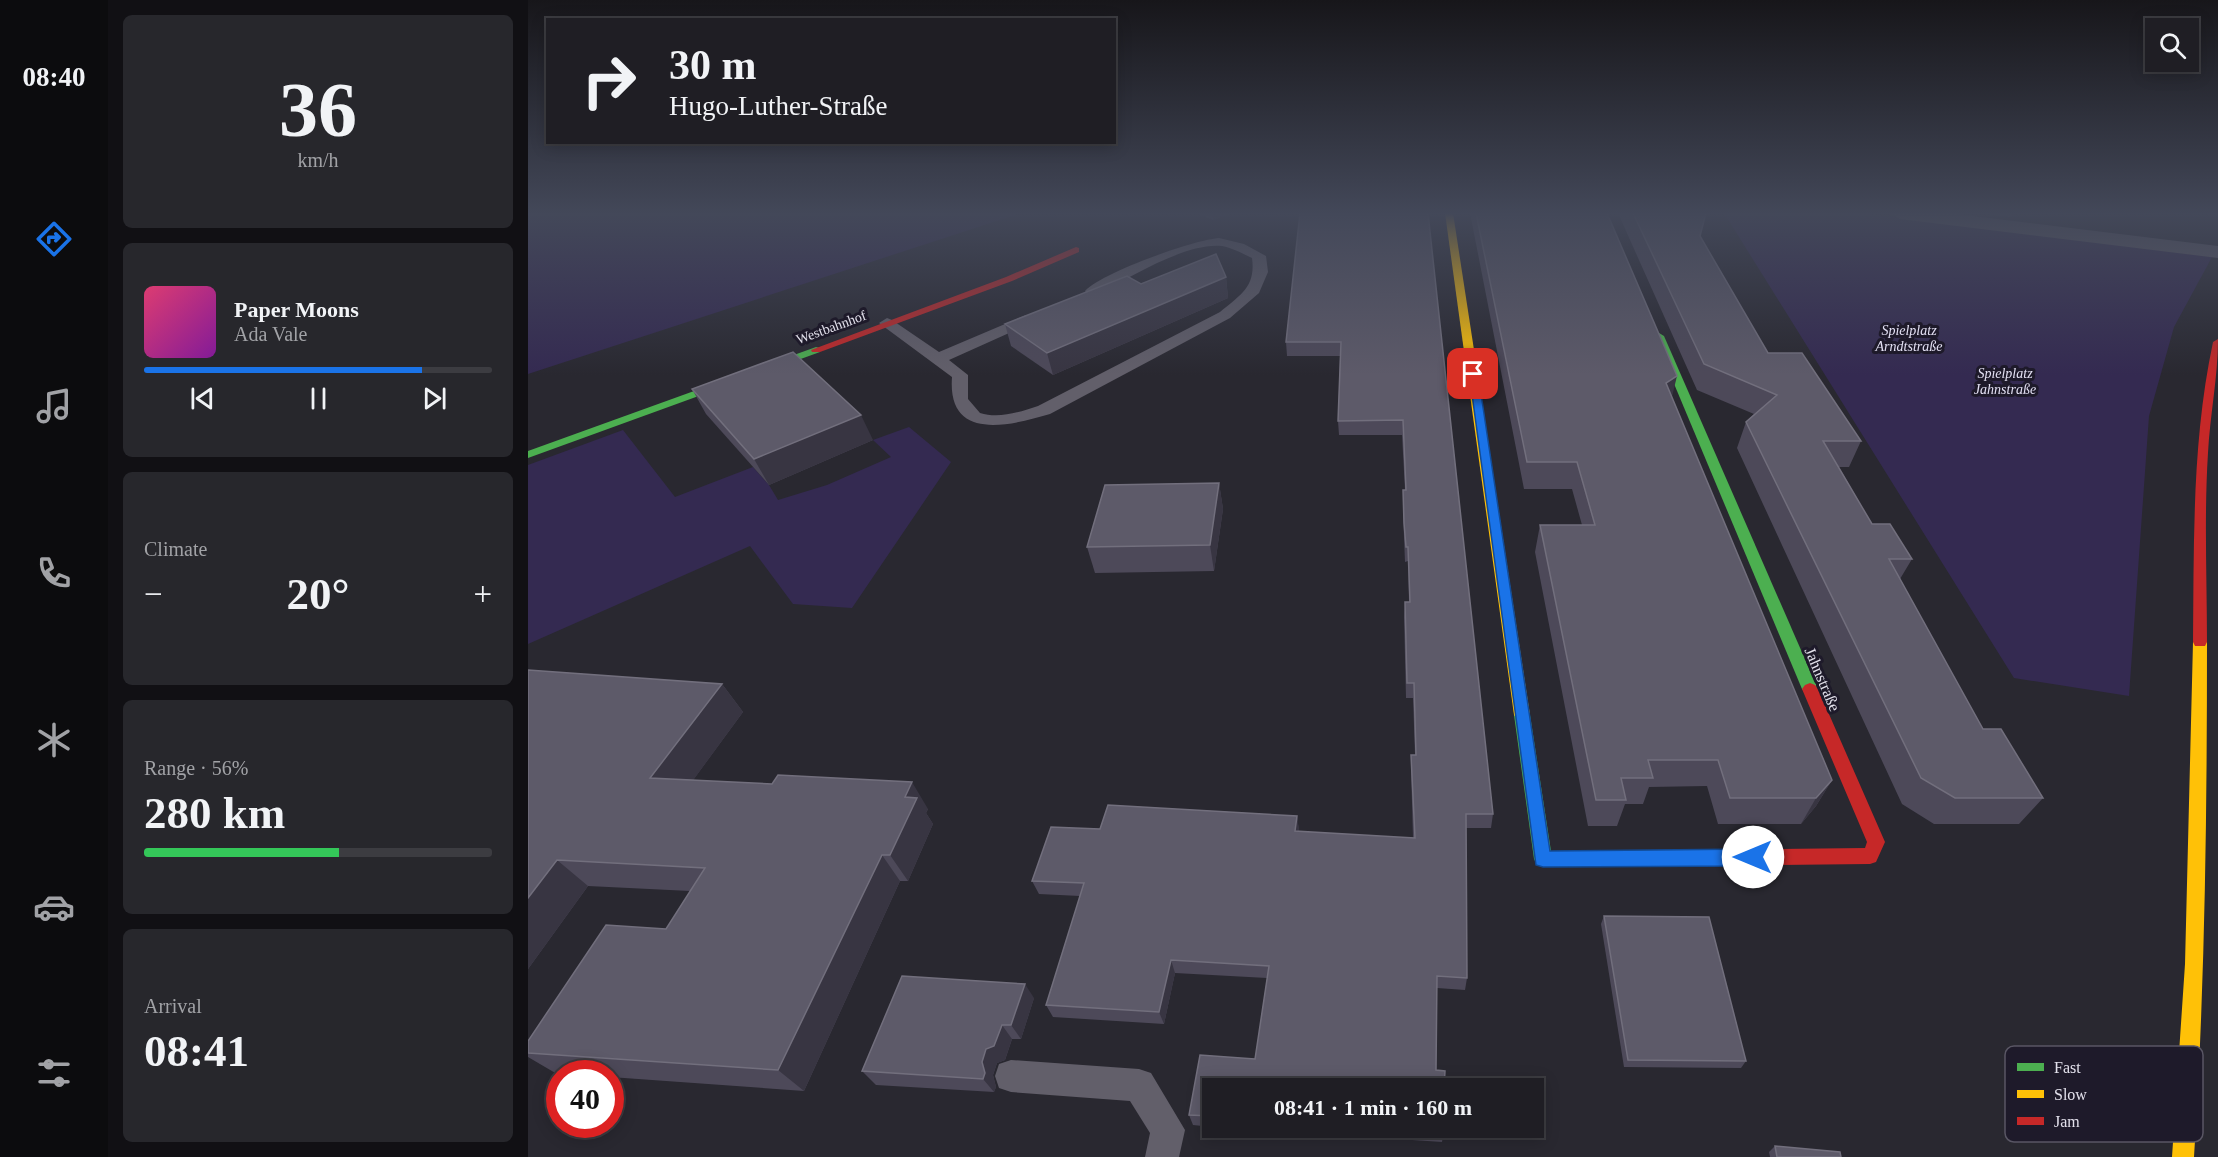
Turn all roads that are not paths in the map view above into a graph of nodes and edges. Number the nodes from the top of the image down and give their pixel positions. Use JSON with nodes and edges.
{"nodes":[{"id":1,"x":1037,"y":267,"type":"edge"},
{"id":2,"x":1145,"y":267,"type":"edge"},
{"id":3,"x":1260,"y":267,"type":"edge"},
{"id":4,"x":1457,"y":267,"type":"edge"},
{"id":5,"x":1076,"y":298,"type":"edge"},
{"id":6,"x":1044,"y":312,"type":"edge"},
{"id":7,"x":1653,"y":322,"type":"edge"},
{"id":8,"x":887,"y":323,"type":"junction"},
{"id":9,"x":2218,"y":342,"type":"edge"},
{"id":10,"x":937,"y":359,"type":"junction"},
{"id":11,"x":528,"y":455,"type":"edge"},
{"id":12,"x":2191,"y":1046,"type":"edge"},
{"id":13,"x":1011,"y":1076,"type":"dead end"},
{"id":14,"x":2184,"y":1142,"type":"edge"},
{"id":15,"x":1162,"y":1157,"type":"edge"},
{"id":16,"x":2183,"y":1157,"type":"edge"}],
"edges":[{"from":1,"to":8,"type":"main road","name":"Westbahnhof"},
{"from":2,"to":5,"type":"lane"},
{"from":3,"to":10,"type":"lane"},
{"from":4,"to":7,"type":"main road","name":"Jahnstraße"},
{"from":6,"to":10,"type":"lane"},
{"from":8,"to":10,"type":"lane"},
{"from":8,"to":11,"type":"main road","name":"Westbahnhof"},
{"from":9,"to":12,"type":"main road"},
{"from":13,"to":15,"type":"lane"},
{"from":14,"to":16,"type":"main road"}]}
